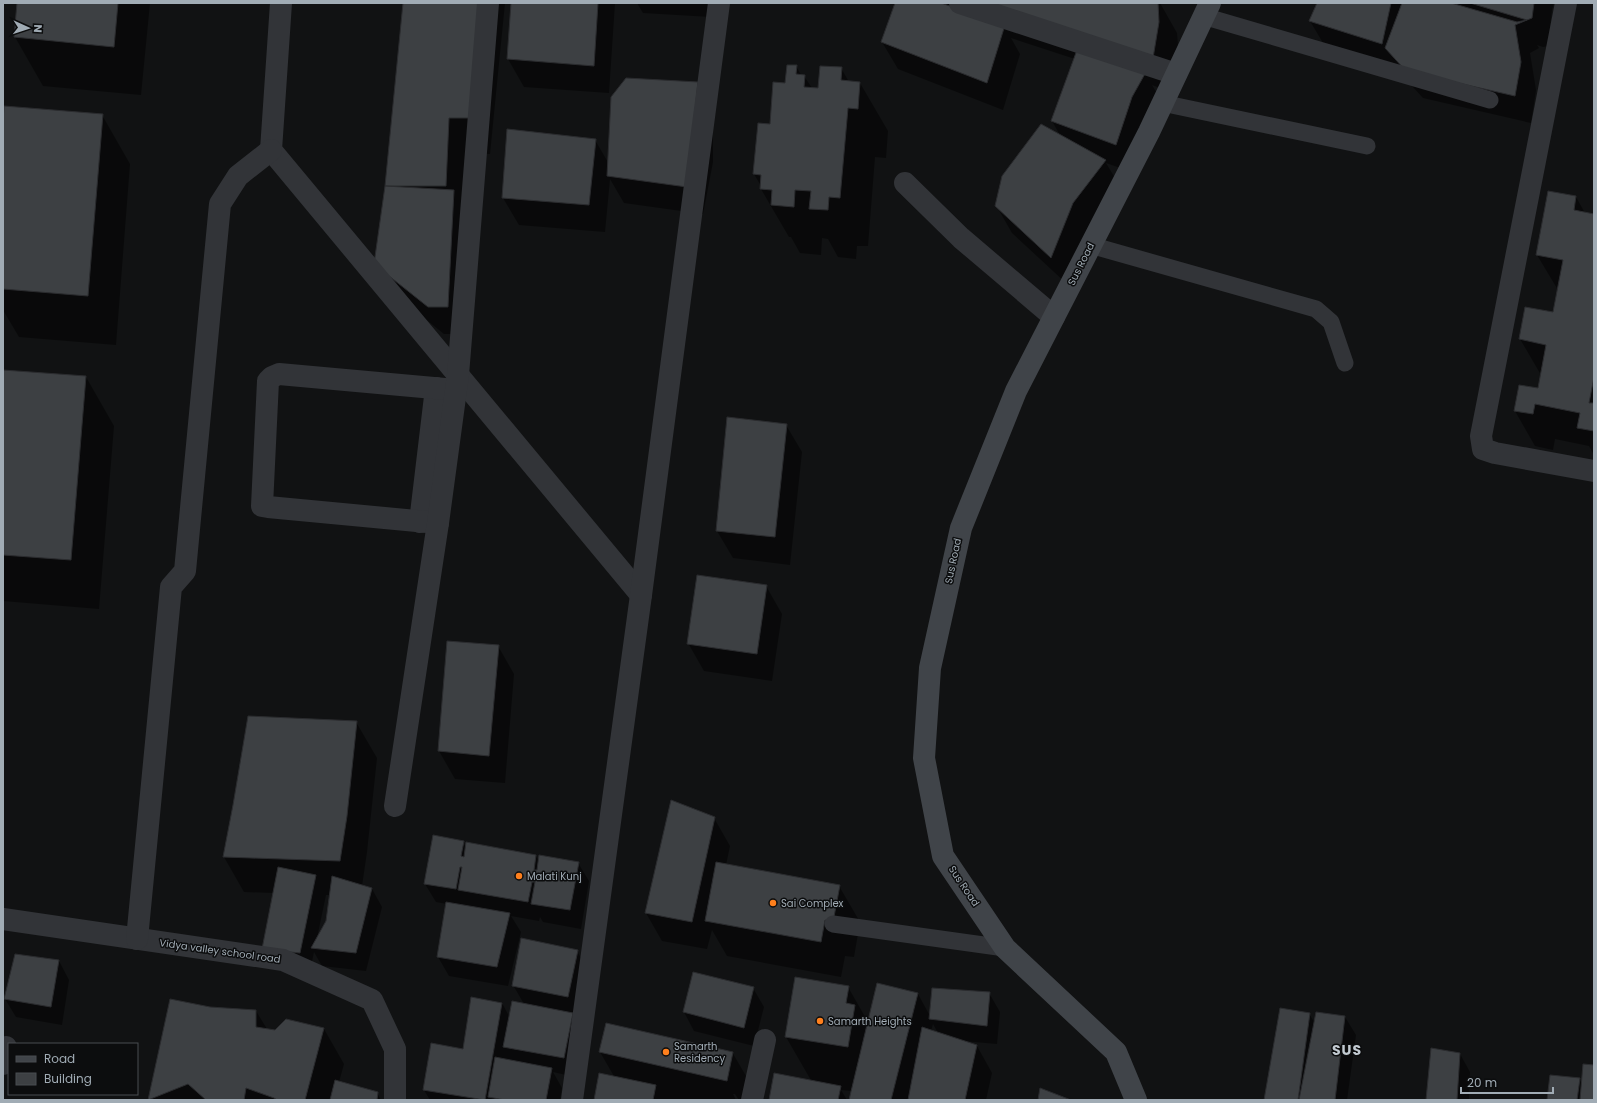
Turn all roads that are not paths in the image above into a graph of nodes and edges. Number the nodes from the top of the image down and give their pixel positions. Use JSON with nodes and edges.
{"nodes":[{"id":1,"x":281,"y":3,"type":"edge"},
{"id":2,"x":488,"y":3,"type":"edge"},
{"id":3,"x":719,"y":3,"type":"edge"},
{"id":4,"x":960,"y":3,"type":"edge"},
{"id":5,"x":1566,"y":3,"type":"edge"},
{"id":6,"x":1206,"y":10,"type":"edge"},
{"id":7,"x":1176,"y":74,"type":"junction"},
{"id":8,"x":1490,"y":100,"type":"dead end"},
{"id":9,"x":1162,"y":103,"type":"junction"},
{"id":10,"x":1367,"y":146,"type":"dead end"},
{"id":11,"x":271,"y":150,"type":"junction"},
{"id":12,"x":905,"y":183,"type":"dead end"},
{"id":13,"x":1090,"y":246,"type":"junction"},
{"id":14,"x":1054,"y":317,"type":"junction"},
{"id":15,"x":1345,"y":363,"type":"dead end"},
{"id":16,"x":450,"y":385,"type":"junction"},
{"id":17,"x":1594,"y":471,"type":"edge"},
{"id":18,"x":429,"y":522,"type":"junction"},
{"id":19,"x":641,"y":594,"type":"junction"},
{"id":20,"x":395,"y":806,"type":"dead end"},
{"id":21,"x":3,"y":919,"type":"edge"},
{"id":22,"x":833,"y":924,"type":"dead end"},
{"id":23,"x":137,"y":939,"type":"junction"},
{"id":24,"x":1005,"y":948,"type":"junction"},
{"id":25,"x":765,"y":1040,"type":"dead end"},
{"id":26,"x":395,"y":1100,"type":"edge"},
{"id":27,"x":572,"y":1100,"type":"edge"},
{"id":28,"x":752,"y":1100,"type":"edge"},
{"id":29,"x":1136,"y":1100,"type":"edge"}],
"edges":[{"from":1,"to":11,"type":"street"},
{"from":2,"to":16,"type":"street"},
{"from":3,"to":19,"type":"street"},
{"from":4,"to":7,"type":"street"},
{"from":5,"to":17,"type":"street"},
{"from":6,"to":7,"type":"main road","name":"Sus Road"},
{"from":6,"to":8,"type":"lane"},
{"from":7,"to":9,"type":"main road","name":"Sus Road"},
{"from":9,"to":10,"type":"lane"},
{"from":9,"to":13,"type":"main road","name":"Sus Road"},
{"from":11,"to":16,"type":"street"},
{"from":11,"to":23,"type":"street"},
{"from":12,"to":14,"type":"street"},
{"from":13,"to":14,"type":"main road","name":"Sus Road"},
{"from":13,"to":15,"type":"lane"},
{"from":14,"to":24,"type":"main road","name":"Sus Road"},
{"from":16,"to":18,"type":"street"},
{"from":16,"to":18,"type":"street"},
{"from":16,"to":19,"type":"street"},
{"from":18,"to":20,"type":"street"},
{"from":19,"to":27,"type":"street"},
{"from":21,"to":23,"type":"street","name":"Vidya valley school road"},
{"from":22,"to":24,"type":"lane"},
{"from":23,"to":26,"type":"street","name":"Vidya valley school road"},
{"from":24,"to":29,"type":"main road","name":"Sus Road"},
{"from":25,"to":28,"type":"street"}]}
